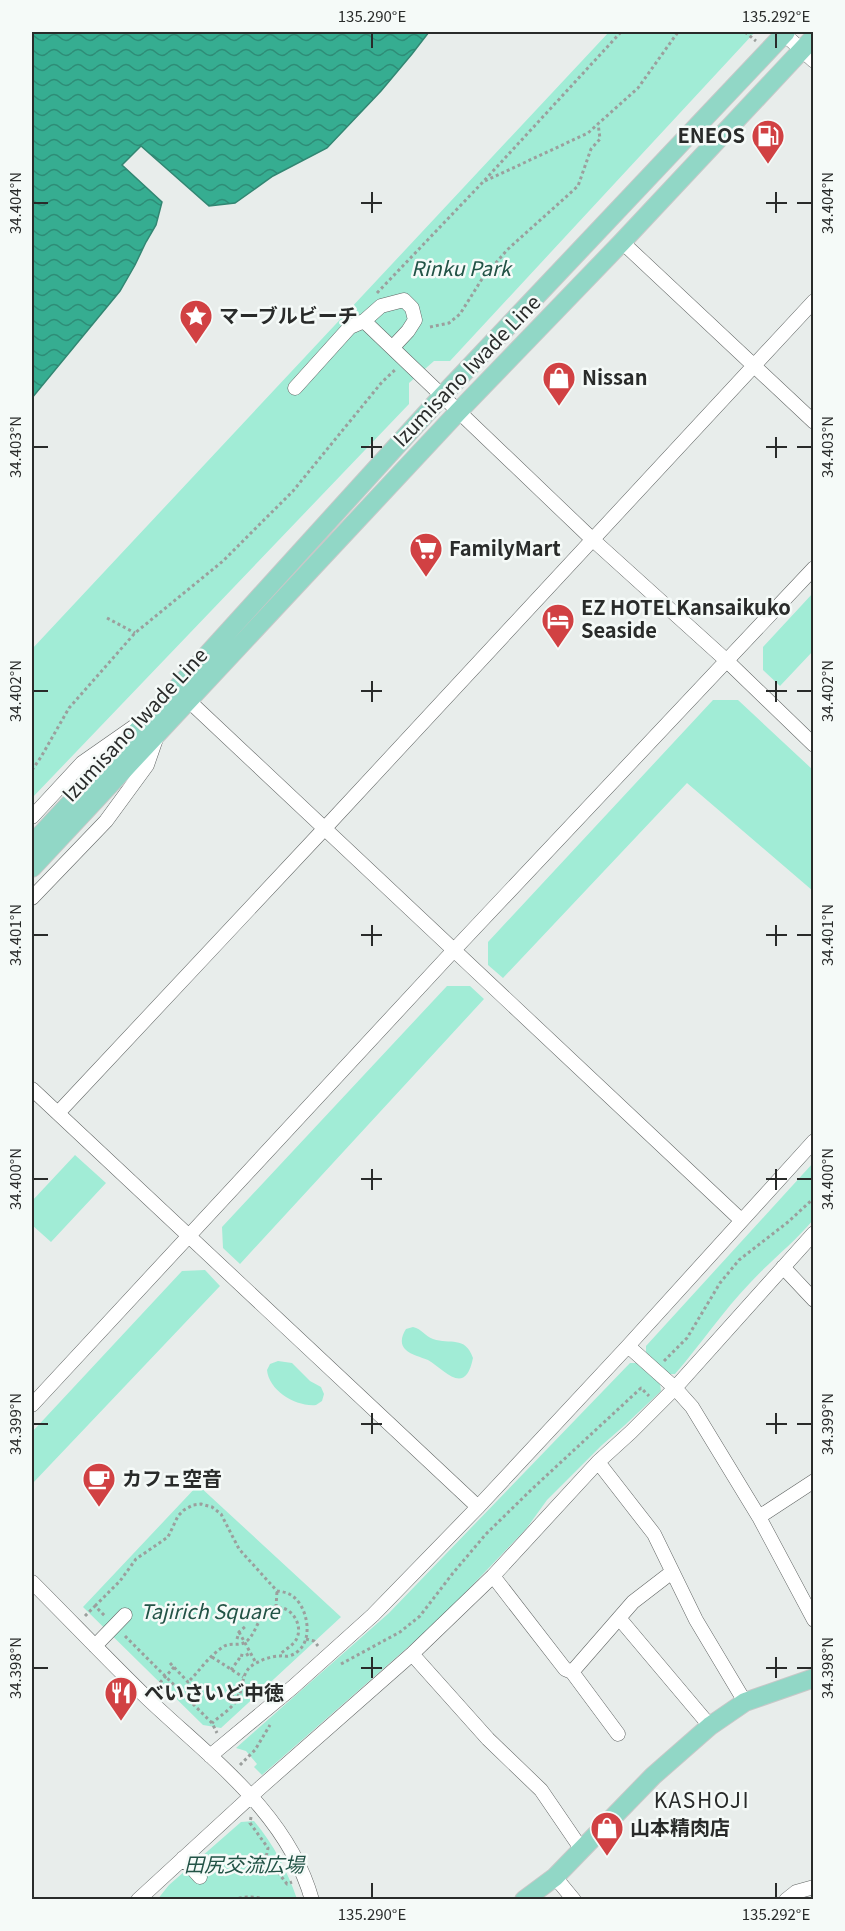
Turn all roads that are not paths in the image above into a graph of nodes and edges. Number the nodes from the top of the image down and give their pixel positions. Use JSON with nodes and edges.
{"nodes":[{"id":1,"x":785,"y":33,"type":"edge"},
{"id":2,"x":809,"y":50,"type":"edge"},
{"id":3,"x":622,"y":242,"type":"junction"},
{"id":4,"x":813,"y":301,"type":"edge"},
{"id":5,"x":364,"y":321,"type":"junction"},
{"id":6,"x":393,"y":348,"type":"junction"},
{"id":7,"x":753,"y":366,"type":"junction"},
{"id":8,"x":295,"y":388,"type":"dead end"},
{"id":9,"x":442,"y":396,"type":"junction"},
{"id":10,"x":458,"y":412,"type":"junction"},
{"id":11,"x":813,"y":422,"type":"edge"},
{"id":12,"x":592,"y":539,"type":"junction"},
{"id":13,"x":813,"y":568,"type":"edge"},
{"id":14,"x":727,"y":661,"type":"junction"},
{"id":15,"x":189,"y":701,"type":"junction"},
{"id":16,"x":156,"y":711,"type":"junction"},
{"id":17,"x":159,"y":731,"type":"junction"},
{"id":18,"x":813,"y":745,"type":"edge"},
{"id":19,"x":32,"y":817,"type":"edge"},
{"id":20,"x":325,"y":828,"type":"junction"},
{"id":21,"x":32,"y":844,"type":"edge"},
{"id":22,"x":32,"y":868,"type":"edge"},
{"id":23,"x":32,"y":898,"type":"edge"},
{"id":24,"x":454,"y":950,"type":"junction"},
{"id":25,"x":32,"y":1089,"type":"edge"},
{"id":26,"x":58,"y":1113,"type":"junction"},
{"id":27,"x":813,"y":1142,"type":"edge"},
{"id":28,"x":741,"y":1220,"type":"junction"},
{"id":29,"x":813,"y":1233,"type":"edge"},
{"id":30,"x":188,"y":1236,"type":"junction"},
{"id":31,"x":783,"y":1267,"type":"junction"},
{"id":32,"x":813,"y":1300,"type":"edge"},
{"id":33,"x":628,"y":1346,"type":"junction"},
{"id":34,"x":675,"y":1388,"type":"junction"},
{"id":35,"x":32,"y":1404,"type":"edge"},
{"id":36,"x":598,"y":1462,"type":"junction"},
{"id":37,"x":813,"y":1481,"type":"edge"},
{"id":38,"x":478,"y":1507,"type":"junction"},
{"id":39,"x":759,"y":1517,"type":"junction"},
{"id":40,"x":672,"y":1572,"type":"junction"},
{"id":41,"x":493,"y":1576,"type":"junction"},
{"id":42,"x":32,"y":1582,"type":"edge"},
{"id":43,"x":125,"y":1615,"type":"dead end"},
{"id":44,"x":619,"y":1618,"type":"junction"},
{"id":45,"x":813,"y":1620,"type":"edge"},
{"id":46,"x":95,"y":1646,"type":"junction"},
{"id":47,"x":412,"y":1654,"type":"junction"},
{"id":48,"x":572,"y":1672,"type":"junction"},
{"id":49,"x":813,"y":1678,"type":"edge"},
{"id":50,"x":745,"y":1702,"type":"junction"},
{"id":51,"x":710,"y":1726,"type":"junction"},
{"id":52,"x":618,"y":1734,"type":"dead end"},
{"id":53,"x":210,"y":1756,"type":"junction"},
{"id":54,"x":252,"y":1797,"type":"junction"},
{"id":55,"x":582,"y":1850,"type":"junction"},
{"id":56,"x":183,"y":1858,"type":"junction"},
{"id":57,"x":200,"y":1877,"type":"dead end"},
{"id":58,"x":555,"y":1877,"type":"junction"},
{"id":59,"x":813,"y":1887,"type":"edge"},
{"id":60,"x":143,"y":1898,"type":"edge"},
{"id":61,"x":312,"y":1899,"type":"edge"},
{"id":62,"x":524,"y":1899,"type":"edge"},
{"id":63,"x":574,"y":1899,"type":"edge"},
{"id":64,"x":786,"y":1899,"type":"edge"}],
"edges":[{"from":1,"to":2,"type":"street"},
{"from":1,"to":9,"type":"main road","name":"Izumisano Iwade Line"},
{"from":2,"to":3,"type":"main road","name":"Izumisano Iwade Line"},
{"from":3,"to":7,"type":"street"},
{"from":3,"to":10,"type":"main road","name":"Izumisano Iwade Line"},
{"from":4,"to":7,"type":"street"},
{"from":5,"to":6,"type":"street"},
{"from":5,"to":6,"type":"street"},
{"from":5,"to":8,"type":"street"},
{"from":6,"to":9,"type":"street"},
{"from":7,"to":11,"type":"street"},
{"from":7,"to":12,"type":"street"},
{"from":9,"to":10,"type":"street"},
{"from":9,"to":16,"type":"main road","name":"Izumisano Iwade Line"},
{"from":10,"to":12,"type":"street"},
{"from":10,"to":15,"type":"main road","name":"Izumisano Iwade Line"},
{"from":12,"to":14,"type":"street"},
{"from":12,"to":20,"type":"street"},
{"from":13,"to":14,"type":"street"},
{"from":14,"to":18,"type":"street"},
{"from":14,"to":24,"type":"street"},
{"from":15,"to":17,"type":"main road","name":"Izumisano Iwade Line"},
{"from":15,"to":20,"type":"street"},
{"from":16,"to":19,"type":"street"},
{"from":16,"to":21,"type":"main road","name":"Izumisano Iwade Line"},
{"from":17,"to":22,"type":"main road","name":"Izumisano Iwade Line"},
{"from":17,"to":23,"type":"street"},
{"from":20,"to":24,"type":"street"},
{"from":20,"to":26,"type":"street"},
{"from":24,"to":28,"type":"street"},
{"from":24,"to":30,"type":"street"},
{"from":25,"to":26,"type":"street"},
{"from":26,"to":30,"type":"street"},
{"from":27,"to":28,"type":"street"},
{"from":28,"to":33,"type":"street"},
{"from":29,"to":31,"type":"street"},
{"from":30,"to":35,"type":"street"},
{"from":30,"to":38,"type":"street"},
{"from":31,"to":32,"type":"street"},
{"from":31,"to":34,"type":"street"},
{"from":33,"to":34,"type":"street"},
{"from":33,"to":38,"type":"street"},
{"from":34,"to":36,"type":"street"},
{"from":34,"to":39,"type":"street"},
{"from":36,"to":40,"type":"street"},
{"from":36,"to":41,"type":"street"},
{"from":37,"to":39,"type":"street"},
{"from":38,"to":53,"type":"street"},
{"from":39,"to":45,"type":"street"},
{"from":40,"to":44,"type":"street"},
{"from":40,"to":50,"type":"street"},
{"from":41,"to":47,"type":"street"},
{"from":41,"to":48,"type":"street"},
{"from":42,"to":46,"type":"street"},
{"from":43,"to":46,"type":"street"},
{"from":44,"to":48,"type":"street"},
{"from":44,"to":51,"type":"street"},
{"from":46,"to":53,"type":"street"},
{"from":47,"to":54,"type":"street"},
{"from":47,"to":55,"type":"street"},
{"from":48,"to":52,"type":"street"},
{"from":49,"to":50,"type":"main road"},
{"from":50,"to":51,"type":"main road"},
{"from":51,"to":55,"type":"main road"},
{"from":53,"to":54,"type":"street"},
{"from":54,"to":56,"type":"street"},
{"from":54,"to":61,"type":"street"},
{"from":55,"to":58,"type":"main road"},
{"from":56,"to":57,"type":"street"},
{"from":56,"to":60,"type":"street"},
{"from":58,"to":62,"type":"main road"},
{"from":58,"to":63,"type":"street"},
{"from":59,"to":64,"type":"street"}]}
